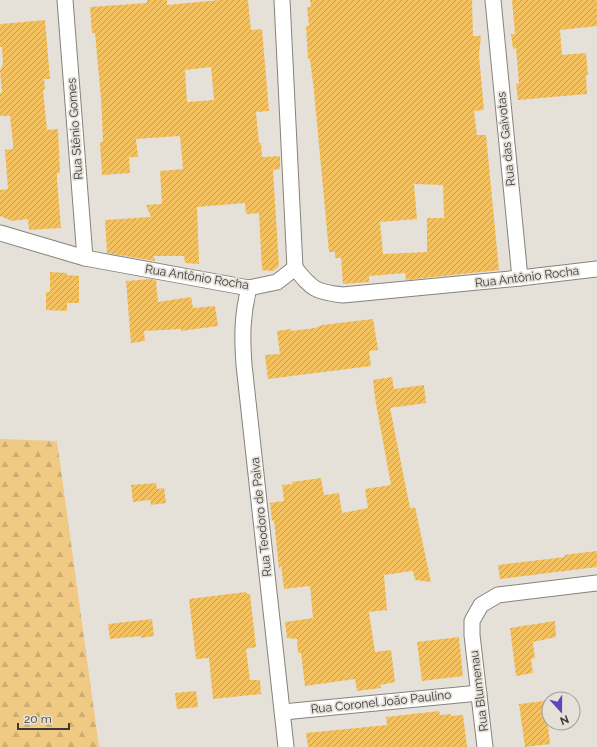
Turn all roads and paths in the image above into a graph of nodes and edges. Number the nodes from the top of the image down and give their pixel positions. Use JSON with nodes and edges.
{"nodes":[{"id":1,"x":65,"y":0,"type":"edge"},
{"id":2,"x":282,"y":0,"type":"edge"},
{"id":3,"x":493,"y":0,"type":"edge"},
{"id":4,"x":0,"y":233,"type":"edge"},
{"id":5,"x":85,"y":258,"type":"junction"},
{"id":6,"x":295,"y":268,"type":"junction"},
{"id":7,"x":597,"y":269,"type":"edge"},
{"id":8,"x":520,"y":278,"type":"junction"},
{"id":9,"x":249,"y":288,"type":"junction"},
{"id":10,"x":597,"y":583,"type":"edge"},
{"id":11,"x":479,"y":693,"type":"junction"},
{"id":12,"x":283,"y":712,"type":"junction"},
{"id":13,"x":286,"y":747,"type":"edge"},
{"id":14,"x":485,"y":747,"type":"edge"}],
"edges":[{"from":1,"to":5,"type":"street","name":"Rua Stênio Gomes"},
{"from":2,"to":6,"type":"street"},
{"from":3,"to":8,"type":"street","name":"Rua das Gaivotas"},
{"from":4,"to":5,"type":"street","name":"Rua Antônio Rocha"},
{"from":5,"to":9,"type":"street","name":"Rua Antônio Rocha"},
{"from":6,"to":8,"type":"street","name":"Rua Antônio Rocha"},
{"from":6,"to":9,"type":"street","name":"Rua Antônio Rocha"},
{"from":7,"to":8,"type":"street","name":"Rua Antônio Rocha"},
{"from":9,"to":12,"type":"street","name":"Rua Teodoro de Paiva"},
{"from":10,"to":11,"type":"street","name":"Rua Blumenau"},
{"from":11,"to":12,"type":"street","name":"Rua Coronel João Paulino"},
{"from":11,"to":14,"type":"street","name":"Rua Blumenau"},
{"from":12,"to":13,"type":"street","name":"Rua Teodoro de Paiva"}]}
